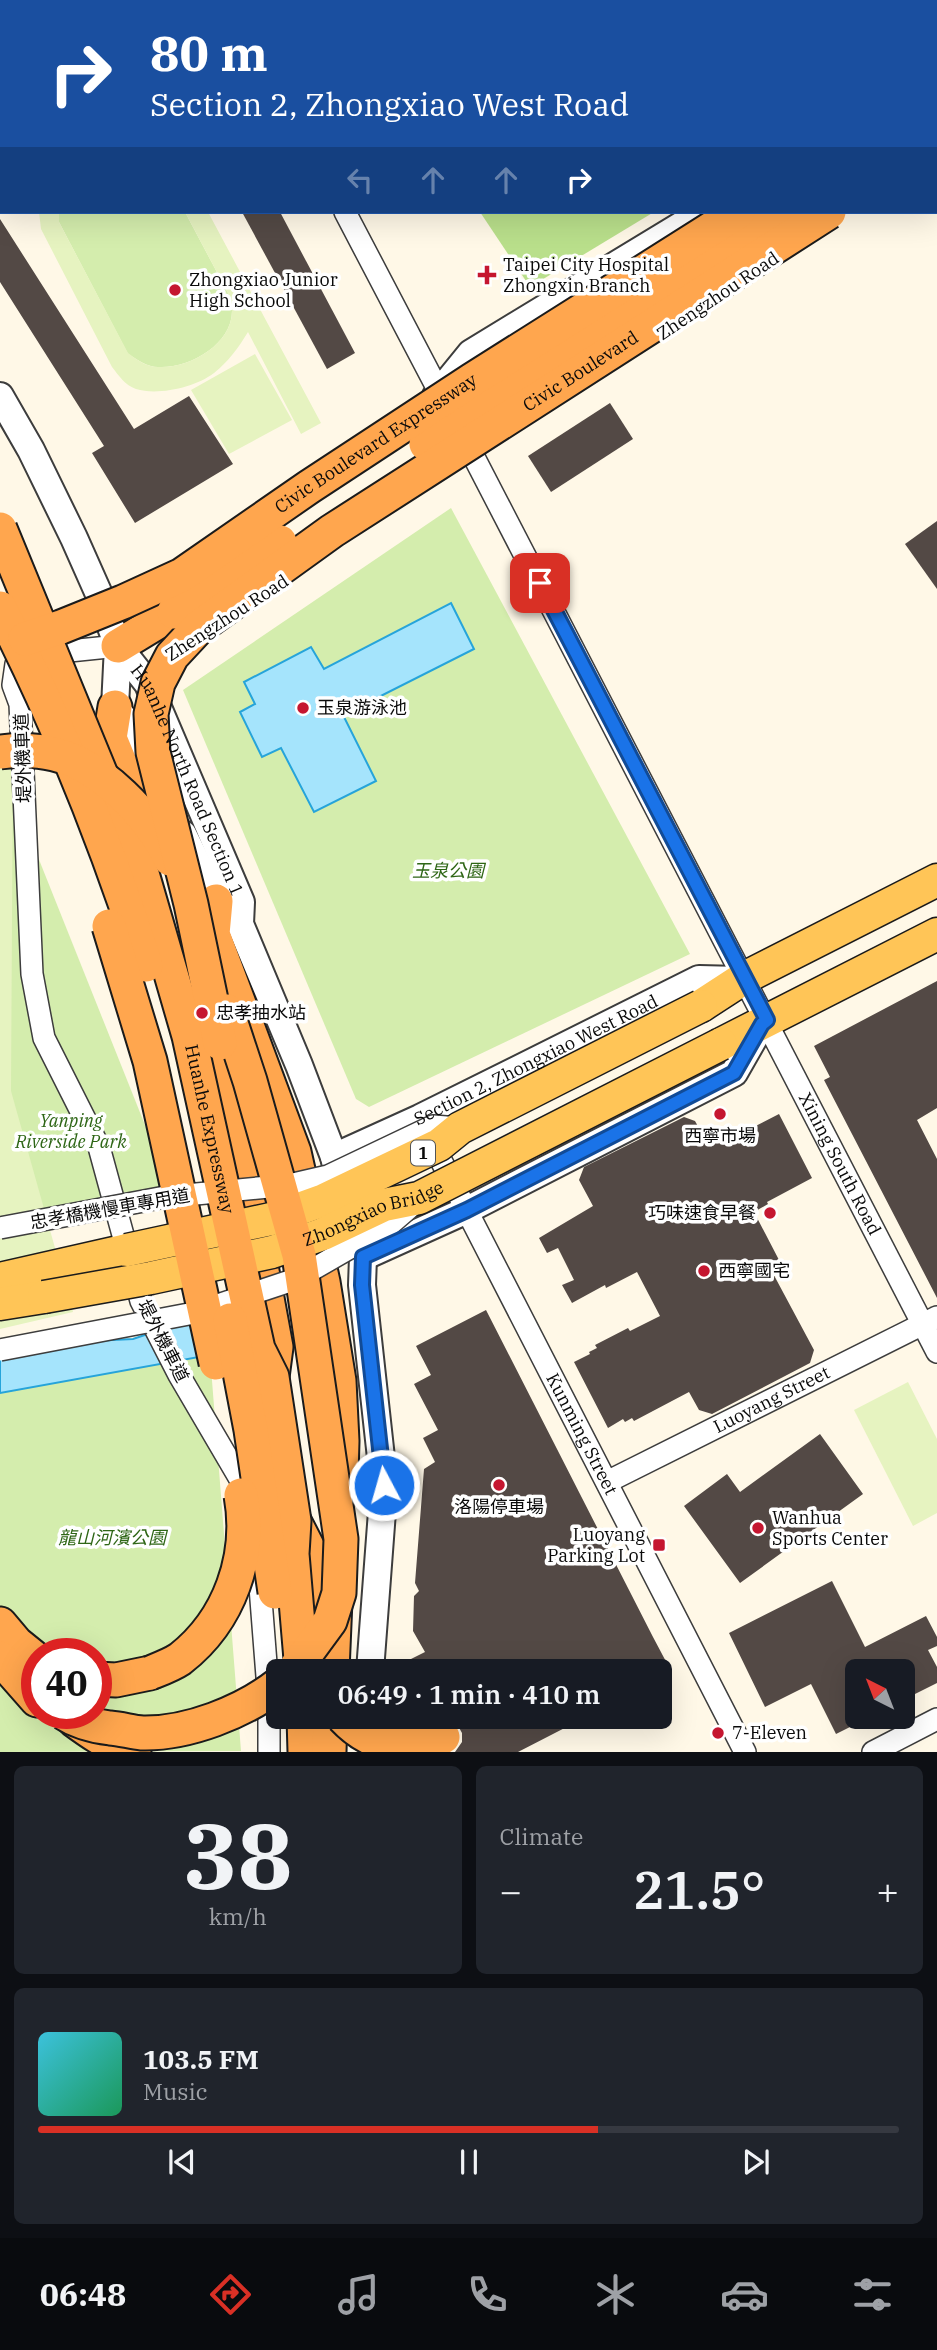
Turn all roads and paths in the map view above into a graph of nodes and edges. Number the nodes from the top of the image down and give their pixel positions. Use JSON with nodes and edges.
{"nodes":[{"id":1,"x":346,"y":214,"type":"edge"},
{"id":2,"x":700,"y":214,"type":"edge"},
{"id":3,"x":735,"y":214,"type":"edge"},
{"id":4,"x":777,"y":214,"type":"edge"},
{"id":5,"x":826,"y":214,"type":"edge"},
{"id":6,"x":843,"y":214,"type":"edge"},
{"id":7,"x":624,"y":259,"type":"junction"},
{"id":8,"x":679,"y":324,"type":"junction"},
{"id":9,"x":440,"y":394,"type":"junction"},
{"id":10,"x":0,"y":396,"type":"edge"},
{"id":11,"x":474,"y":456,"type":"junction"},
{"id":12,"x":0,"y":529,"type":"edge"},
{"id":13,"x":0,"y":608,"type":"edge"},
{"id":14,"x":118,"y":646,"type":"junction"},
{"id":15,"x":5,"y":654,"type":"edge"},
{"id":16,"x":115,"y":707,"type":"junction"},
{"id":17,"x":0,"y":752,"type":"edge"},
{"id":18,"x":937,"y":880,"type":"edge"},
{"id":19,"x":203,"y":902,"type":"junction"},
{"id":20,"x":240,"y":924,"type":"junction"},
{"id":21,"x":937,"y":934,"type":"edge"},
{"id":22,"x":225,"y":972,"type":"junction"},
{"id":23,"x":742,"y":979,"type":"junction"},
{"id":24,"x":701,"y":1006,"type":"joint"},
{"id":25,"x":764,"y":1022,"type":"junction"},
{"id":26,"x":420,"y":1118,"type":"junction"},
{"id":27,"x":460,"y":1128,"type":"junction"},
{"id":28,"x":334,"y":1157,"type":"junction"},
{"id":29,"x":419,"y":1198,"type":"junction"},
{"id":30,"x":467,"y":1210,"type":"junction"},
{"id":31,"x":0,"y":1228,"type":"edge"},
{"id":32,"x":363,"y":1257,"type":"junction"},
{"id":33,"x":0,"y":1279,"type":"edge"},
{"id":34,"x":0,"y":1304,"type":"edge"},
{"id":35,"x":930,"y":1320,"type":"edge"},
{"id":36,"x":0,"y":1350,"type":"edge"},
{"id":37,"x":937,"y":1352,"type":"edge"},
{"id":38,"x":178,"y":1364,"type":"junction"},
{"id":39,"x":272,"y":1377,"type":"junction"},
{"id":40,"x":607,"y":1482,"type":"junction"},
{"id":41,"x":294,"y":1521,"type":"junction"},
{"id":42,"x":0,"y":1624,"type":"edge"},
{"id":43,"x":21,"y":1655,"type":"edge"},
{"id":44,"x":0,"y":1658,"type":"edge"},
{"id":45,"x":276,"y":1659,"type":"edge"},
{"id":46,"x":280,"y":1659,"type":"edge"},
{"id":47,"x":301,"y":1659,"type":"edge"},
{"id":48,"x":302,"y":1659,"type":"edge"},
{"id":49,"x":321,"y":1659,"type":"edge"},
{"id":50,"x":333,"y":1659,"type":"edge"},
{"id":51,"x":371,"y":1659,"type":"edge"},
{"id":52,"x":21,"y":1675,"type":"edge"},
{"id":53,"x":112,"y":1680,"type":"edge"},
{"id":54,"x":266,"y":1694,"type":"edge"},
{"id":55,"x":937,"y":1719,"type":"edge"},
{"id":56,"x":112,"y":1728,"type":"edge"},
{"id":57,"x":74,"y":1729,"type":"edge"},
{"id":58,"x":85,"y":1729,"type":"edge"},
{"id":59,"x":282,"y":1729,"type":"edge"},
{"id":60,"x":304,"y":1729,"type":"edge"},
{"id":61,"x":330,"y":1729,"type":"edge"},
{"id":62,"x":356,"y":1729,"type":"edge"},
{"id":63,"x":366,"y":1729,"type":"edge"},
{"id":64,"x":443,"y":1737,"type":"dead end"},
{"id":65,"x":93,"y":1752,"type":"edge"},
{"id":66,"x":134,"y":1752,"type":"edge"},
{"id":67,"x":269,"y":1752,"type":"edge"},
{"id":68,"x":282,"y":1752,"type":"edge"},
{"id":69,"x":305,"y":1752,"type":"edge"},
{"id":70,"x":329,"y":1752,"type":"edge"},
{"id":71,"x":366,"y":1752,"type":"edge"},
{"id":72,"x":744,"y":1752,"type":"edge"},
{"id":73,"x":873,"y":1752,"type":"edge"}],
"edges":[{"from":1,"to":9,"type":"street","name":"Xining South Road"},
{"from":2,"to":7,"type":"street"},
{"from":3,"to":15,"type":"highway","name":"Civic Boulevard Expressway","bridge":true},
{"from":4,"to":14,"type":"highway","bridge":true},
{"from":5,"to":19,"type":"highway","bridge":true},
{"from":6,"to":8,"type":"street","name":"Zhengzhou Road"},
{"from":7,"to":8,"type":"street"},
{"from":7,"to":9,"type":"street"},
{"from":8,"to":11,"type":"street","name":"Zhengzhou Road"},
{"from":9,"to":11,"type":"street","name":"Xining South Road"},
{"from":9,"to":14,"type":"street"},
{"from":10,"to":14,"type":"street","name":"Huanhe North Road Section 1"},
{"from":11,"to":14,"type":"street","name":"Zhengzhou Road"},
{"from":11,"to":23,"type":"street","name":"Xining South Road"},
{"from":12,"to":39,"type":"highway","name":"Huanhe Expressway","bridge":true},
{"from":13,"to":46,"type":"highway","name":"Huanhe Expressway","bridge":true},
{"from":14,"to":15,"type":"street"},
{"from":14,"to":16,"type":"street"},
{"from":14,"to":20,"type":"street","name":"Huanhe North Road Section 1"},
{"from":15,"to":38,"type":"street","name":"堤外機車道"},
{"from":15,"to":53,"type":"highway","bridge":true},
{"from":16,"to":19,"type":"street"},
{"from":16,"to":22,"type":"highway"},
{"from":17,"to":19,"type":"highway","bridge":true},
{"from":18,"to":23,"type":"main road","name":"Section 2, Zhongxiao West Road","number":"1"},
{"from":19,"to":20,"type":"street"},
{"from":19,"to":22,"type":"highway"},
{"from":19,"to":39,"type":"highway","bridge":true},
{"from":19,"to":48,"type":"highway","bridge":true},
{"from":20,"to":28,"type":"street","name":"Huanhe North Road Section 1"},
{"from":21,"to":25,"type":"main road","number":"1"},
{"from":22,"to":50,"type":"highway","bridge":true},
{"from":23,"to":24,"type":"main road","name":"Section 2, Zhongxiao West Road","number":"1"},
{"from":23,"to":25,"type":"street","name":"Xining South Road"},
{"from":23,"to":26,"type":"street","name":"Section 2, Zhongxiao West Road"},
{"from":24,"to":27,"type":"main road","name":"Zhongxiao Bridge","number":"1","bridge":true},
{"from":25,"to":29,"type":"main road","name":"Zhongxiao Bridge","number":"1","bridge":true},
{"from":25,"to":30,"type":"street"},
{"from":25,"to":35,"type":"street","name":"Xining South Road"},
{"from":26,"to":28,"type":"street","name":"Section 2, Zhongxiao West Road"},
{"from":26,"to":30,"type":"street","name":"Kunming Street"},
{"from":27,"to":31,"type":"street","name":"忠孝橋機慢車專用道","bridge":true},
{"from":27,"to":33,"type":"main road","name":"Zhongxiao Bridge","number":"1","bridge":true},
{"from":28,"to":32,"type":"street","name":"Huanhe North Road Section 1"},
{"from":29,"to":34,"type":"main road","name":"Zhongxiao Bridge","number":"1","bridge":true},
{"from":29,"to":36,"type":"street","bridge":true},
{"from":30,"to":32,"type":"street"},
{"from":30,"to":40,"type":"street","name":"Kunming Street"},
{"from":32,"to":51,"type":"street","name":"Huanhe North Road Section 1"},
{"from":35,"to":37,"type":"street","name":"Xining South Road"},
{"from":35,"to":40,"type":"street","name":"Luoyang Street"},
{"from":38,"to":45,"type":"street","name":"堤外機車道"},
{"from":38,"to":67,"type":"street","name":"堤外機車道"},
{"from":39,"to":41,"type":"highway","name":"Huanhe Expressway","bridge":true},
{"from":40,"to":72,"type":"street","name":"Kunming Street"},
{"from":41,"to":47,"type":"highway","name":"Huanhe Expressway","bridge":true},
{"from":41,"to":49,"type":"highway","bridge":true},
{"from":42,"to":43,"type":"highway"},
{"from":44,"to":52,"type":"highway"},
{"from":54,"to":56,"type":"highway","bridge":true},
{"from":55,"to":73,"type":"street"},
{"from":57,"to":65,"type":"highway"},
{"from":58,"to":66,"type":"highway"},
{"from":59,"to":68,"type":"highway"},
{"from":60,"to":69,"type":"highway"},
{"from":61,"to":70,"type":"highway"},
{"from":62,"to":64,"type":"highway","bridge":true},
{"from":63,"to":71,"type":"street"}]}
